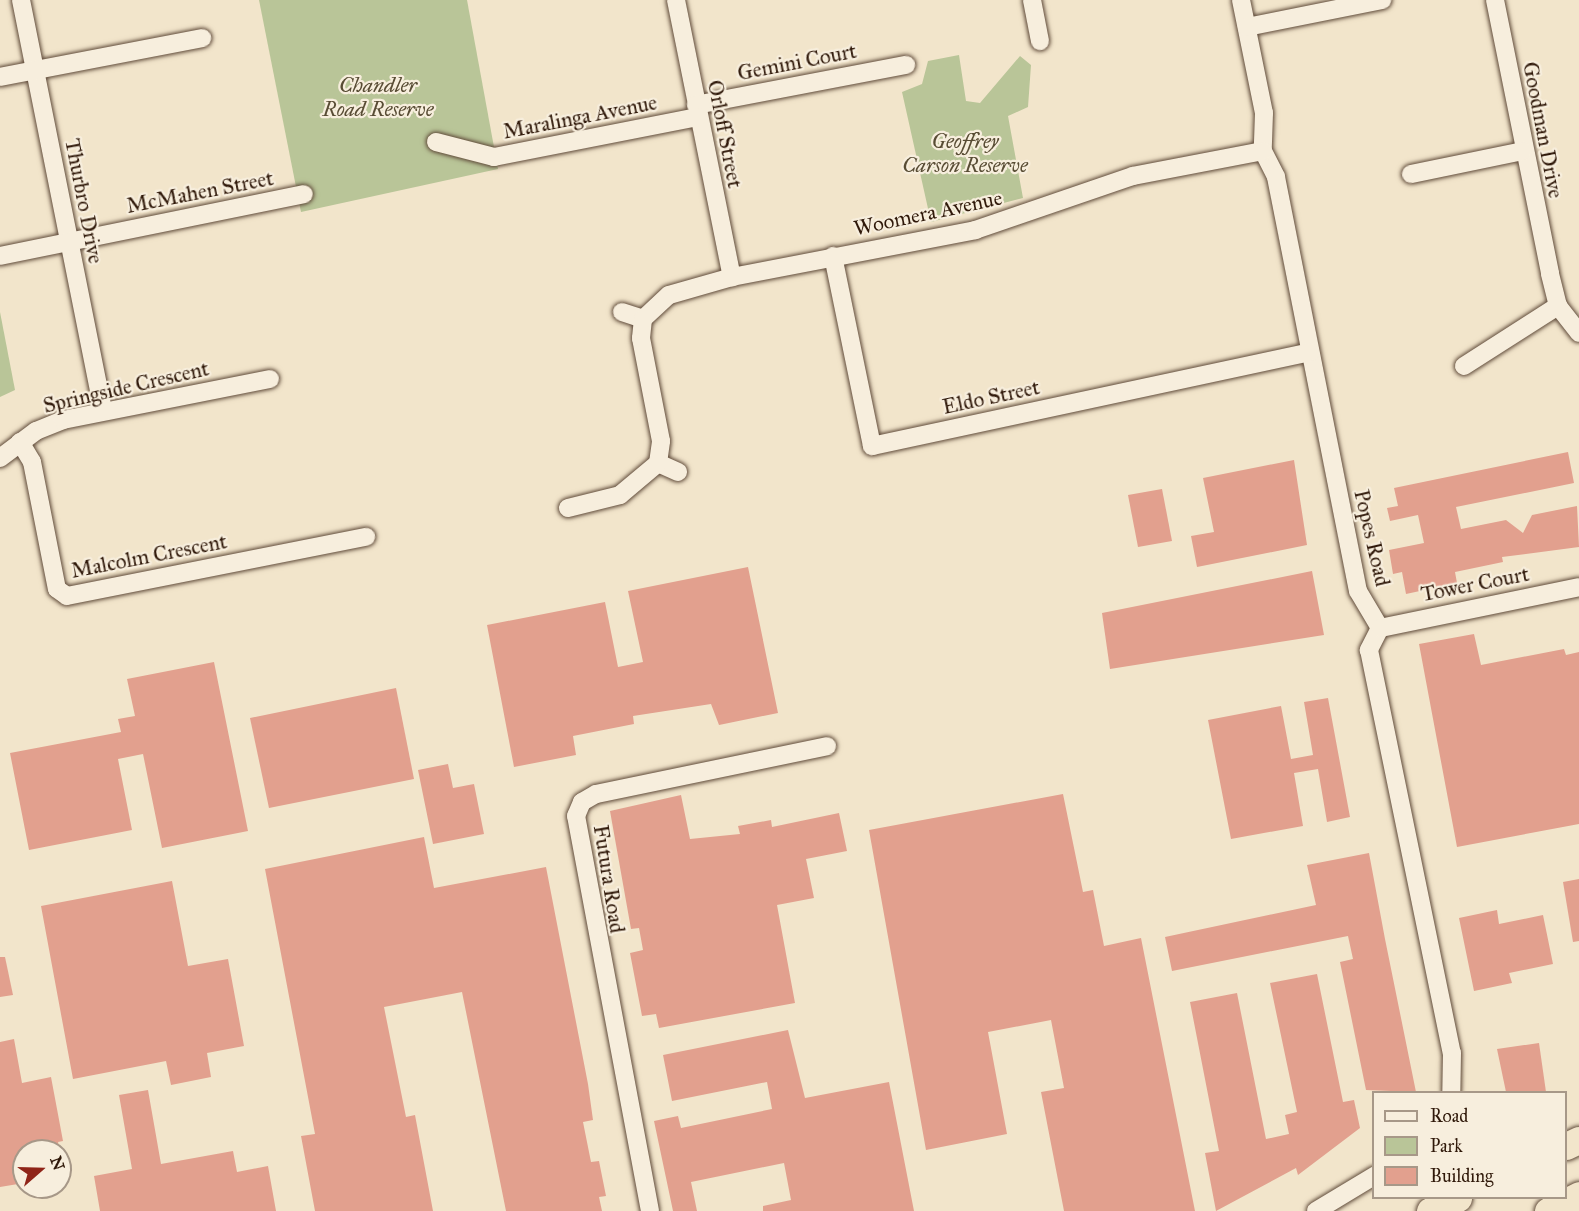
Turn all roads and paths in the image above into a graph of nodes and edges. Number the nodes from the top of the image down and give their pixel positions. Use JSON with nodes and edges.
{"nodes":[{"id":1,"x":21,"y":0,"type":"edge"},
{"id":2,"x":676,"y":0,"type":"edge"},
{"id":3,"x":1032,"y":0,"type":"edge"},
{"id":4,"x":1241,"y":0,"type":"edge"},
{"id":5,"x":1383,"y":0,"type":"edge"},
{"id":6,"x":1495,"y":0,"type":"edge"},
{"id":7,"x":1247,"y":27,"type":"junction"},
{"id":8,"x":202,"y":38,"type":"dead end"},
{"id":9,"x":1040,"y":41,"type":"dead end"},
{"id":10,"x":906,"y":65,"type":"dead end"},
{"id":11,"x":36,"y":70,"type":"junction"},
{"id":12,"x":0,"y":77,"type":"edge"},
{"id":13,"x":697,"y":111,"type":"junction"},
{"id":14,"x":436,"y":142,"type":"dead end"},
{"id":15,"x":1263,"y":151,"type":"junction"},
{"id":16,"x":1523,"y":151,"type":"junction"},
{"id":17,"x":1411,"y":174,"type":"dead end"},
{"id":18,"x":304,"y":194,"type":"dead end"},
{"id":19,"x":69,"y":241,"type":"junction"},
{"id":20,"x":0,"y":256,"type":"edge"},
{"id":21,"x":833,"y":256,"type":"junction"},
{"id":22,"x":732,"y":277,"type":"junction"},
{"id":23,"x":1558,"y":306,"type":"junction"},
{"id":24,"x":622,"y":312,"type":"dead end"},
{"id":25,"x":643,"y":319,"type":"junction"},
{"id":26,"x":1579,"y":333,"type":"edge"},
{"id":27,"x":1310,"y":352,"type":"junction"},
{"id":28,"x":1464,"y":366,"type":"dead end"},
{"id":29,"x":270,"y":379,"type":"dead end"},
{"id":30,"x":103,"y":411,"type":"junction"},
{"id":31,"x":20,"y":442,"type":"junction"},
{"id":32,"x":0,"y":458,"type":"edge"},
{"id":33,"x":658,"y":463,"type":"junction"},
{"id":34,"x":678,"y":472,"type":"dead end"},
{"id":35,"x":568,"y":508,"type":"dead end"},
{"id":36,"x":366,"y":537,"type":"dead end"},
{"id":37,"x":1579,"y":587,"type":"edge"},
{"id":38,"x":1380,"y":628,"type":"junction"},
{"id":39,"x":827,"y":746,"type":"dead end"},
{"id":40,"x":1452,"y":1086,"type":"edge"},
{"id":41,"x":1372,"y":1177,"type":"edge"},
{"id":42,"x":1579,"y":1195,"type":"edge"},
{"id":43,"x":1454,"y":1199,"type":"edge"},
{"id":44,"x":650,"y":1211,"type":"edge"},
{"id":45,"x":1316,"y":1211,"type":"edge"},
{"id":46,"x":1430,"y":1211,"type":"edge"},
{"id":47,"x":1548,"y":1211,"type":"edge"}],
"edges":[{"from":1,"to":11,"type":"street","name":"Thurbro Drive"},
{"from":2,"to":13,"type":"street","name":"Orloff Street"},
{"from":3,"to":9,"type":"street"},
{"from":4,"to":7,"type":"street","name":"Popes Road"},
{"from":5,"to":7,"type":"street"},
{"from":6,"to":16,"type":"street","name":"Goodman Drive"},
{"from":7,"to":15,"type":"street","name":"Popes Road"},
{"from":8,"to":11,"type":"street"},
{"from":10,"to":13,"type":"street","name":"Gemini Court"},
{"from":11,"to":12,"type":"street"},
{"from":11,"to":19,"type":"street","name":"Thurbro Drive"},
{"from":13,"to":14,"type":"street","name":"Maralinga Avenue"},
{"from":13,"to":22,"type":"street","name":"Orloff Street"},
{"from":15,"to":21,"type":"street","name":"Woomera Avenue"},
{"from":15,"to":27,"type":"street","name":"Popes Road"},
{"from":16,"to":17,"type":"street"},
{"from":16,"to":23,"type":"street","name":"Goodman Drive"},
{"from":18,"to":19,"type":"street","name":"McMahen Street"},
{"from":19,"to":20,"type":"street","name":"McMahen Street"},
{"from":19,"to":30,"type":"street","name":"Thurbro Drive"},
{"from":21,"to":22,"type":"street","name":"Woomera Avenue"},
{"from":21,"to":27,"type":"street","name":"Eldo Street"},
{"from":22,"to":25,"type":"street","name":"Woomera Avenue"},
{"from":23,"to":26,"type":"street","name":"Goodman Drive"},
{"from":23,"to":28,"type":"street"},
{"from":24,"to":25,"type":"street"},
{"from":25,"to":33,"type":"street"},
{"from":27,"to":38,"type":"street","name":"Popes Road"},
{"from":29,"to":30,"type":"street","name":"Springside Crescent"},
{"from":30,"to":31,"type":"street","name":"Springside Crescent"},
{"from":31,"to":32,"type":"street","name":"Springside Crescent"},
{"from":31,"to":36,"type":"street","name":"Malcolm Crescent"},
{"from":33,"to":34,"type":"street"},
{"from":33,"to":35,"type":"street"},
{"from":37,"to":38,"type":"street","name":"Tower Court"},
{"from":38,"to":40,"type":"street"},
{"from":39,"to":44,"type":"street","name":"Futura Road"},
{"from":41,"to":45,"type":"street"},
{"from":42,"to":47,"type":"highway"},
{"from":43,"to":46,"type":"highway"}]}
